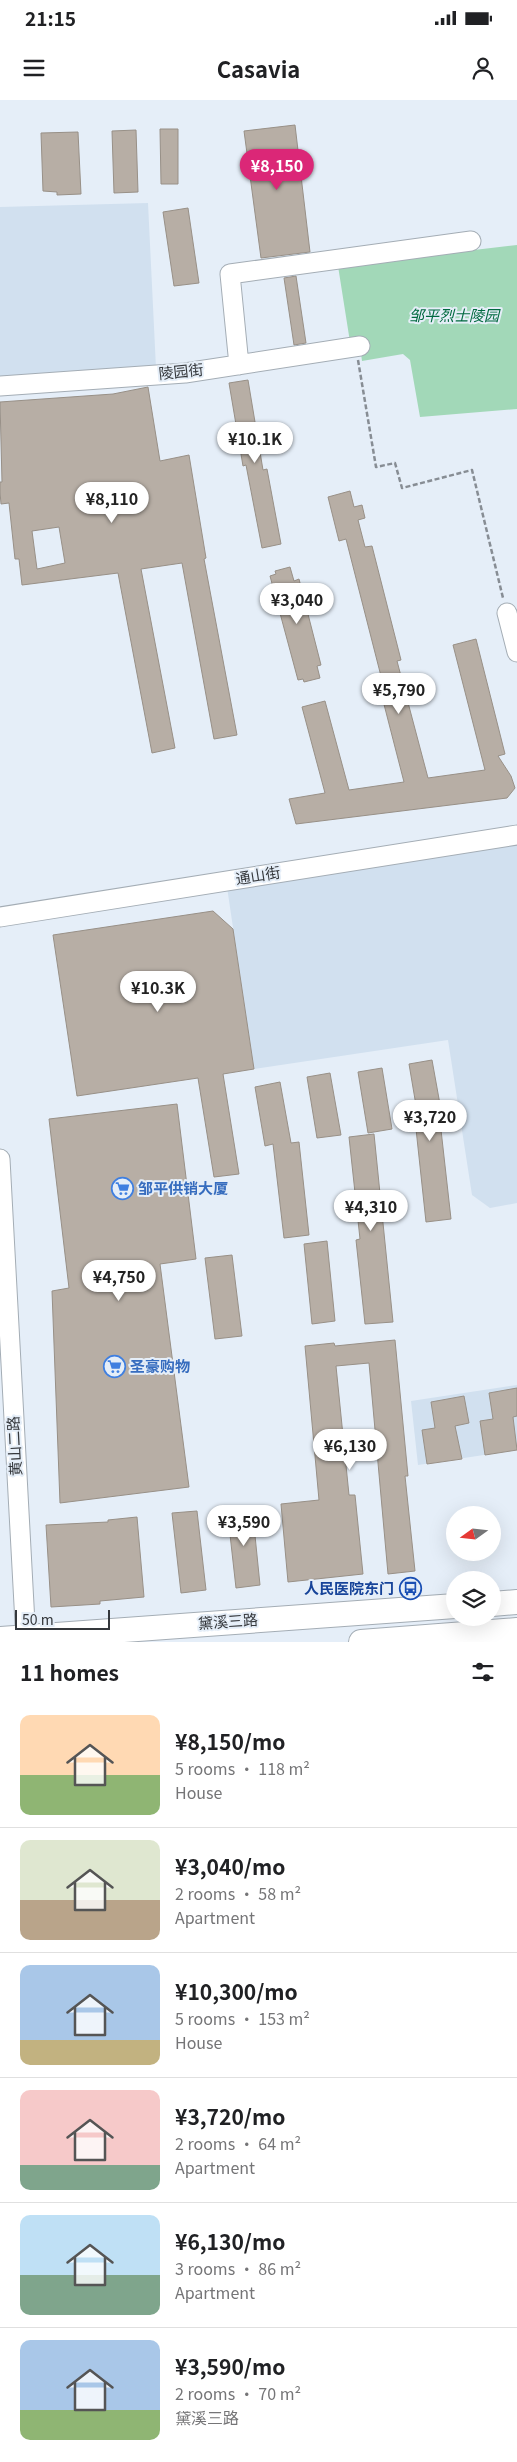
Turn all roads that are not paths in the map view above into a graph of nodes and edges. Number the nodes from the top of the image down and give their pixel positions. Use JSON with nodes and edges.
{"nodes":[{"id":1,"x":471,"y":241,"type":"dead end"},
{"id":2,"x":358,"y":346,"type":"road end"},
{"id":3,"x":239,"y":365,"type":"junction"},
{"id":4,"x":0,"y":386,"type":"edge"},
{"id":5,"x":507,"y":613,"type":"road end"},
{"id":6,"x":517,"y":652,"type":"edge"},
{"id":7,"x":517,"y":835,"type":"edge"},
{"id":8,"x":0,"y":917,"type":"edge"},
{"id":9,"x":0,"y":1159,"type":"edge"},
{"id":10,"x":517,"y":1602,"type":"edge"},
{"id":11,"x":501,"y":1603,"type":"edge"},
{"id":12,"x":446,"y":1607,"type":"edge"},
{"id":13,"x":517,"y":1630,"type":"edge"},
{"id":14,"x":0,"y":1639,"type":"edge"},
{"id":15,"x":26,"y":1640,"type":"edge"},
{"id":16,"x":360,"y":1642,"type":"edge"}],
"edges":[{"from":1,"to":3,"type":"street"},
{"from":2,"to":3,"type":"street","name":"陵园街"},
{"from":3,"to":4,"type":"street","name":"陵园街"},
{"from":5,"to":6,"type":"street"},
{"from":7,"to":8,"type":"street","name":"通山街"},
{"from":9,"to":15,"type":"street","name":"黄山二路"},
{"from":10,"to":11,"type":"main road"},
{"from":12,"to":15,"type":"main road","name":"黛溪三路"},
{"from":13,"to":16,"type":"main road"},
{"from":14,"to":15,"type":"main road","name":"黛溪三路"}]}
